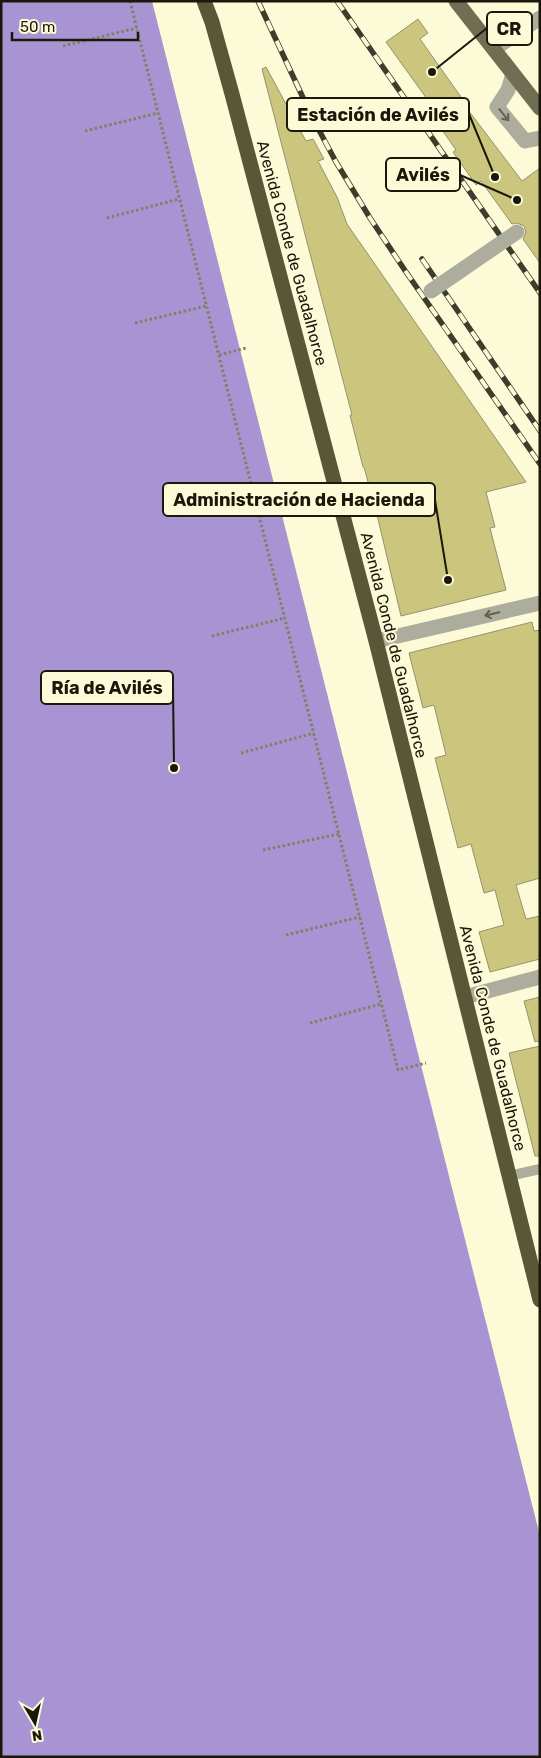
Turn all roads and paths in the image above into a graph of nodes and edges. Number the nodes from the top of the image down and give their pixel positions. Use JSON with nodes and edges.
{"nodes":[{"id":1,"x":130,"y":1,"type":"edge"},
{"id":2,"x":204,"y":1,"type":"edge"},
{"id":3,"x":461,"y":4,"type":"edge"},
{"id":4,"x":540,"y":18,"type":"edge"},
{"id":5,"x":137,"y":28,"type":"junction"},
{"id":6,"x":63,"y":46,"type":"dead end"},
{"id":7,"x":494,"y":49,"type":"junction"},
{"id":8,"x":513,"y":74,"type":"junction"},
{"id":9,"x":540,"y":108,"type":"edge"},
{"id":10,"x":158,"y":113,"type":"junction"},
{"id":11,"x":84,"y":131,"type":"dead end"},
{"id":12,"x":540,"y":138,"type":"edge"},
{"id":13,"x":180,"y":199,"type":"junction"},
{"id":14,"x":107,"y":218,"type":"dead end"},
{"id":15,"x":517,"y":232,"type":"dead end"},
{"id":16,"x":431,"y":291,"type":"dead end"},
{"id":17,"x":206,"y":306,"type":"junction"},
{"id":18,"x":135,"y":323,"type":"dead end"},
{"id":19,"x":246,"y":348,"type":"dead end"},
{"id":20,"x":218,"y":354,"type":"junction"},
{"id":21,"x":255,"y":498,"type":"junction"},
{"id":22,"x":182,"y":516,"type":"dead end"},
{"id":23,"x":540,"y":603,"type":"edge"},
{"id":24,"x":285,"y":618,"type":"junction"},
{"id":25,"x":212,"y":636,"type":"dead end"},
{"id":26,"x":376,"y":641,"type":"junction"},
{"id":27,"x":314,"y":733,"type":"junction"},
{"id":28,"x":240,"y":754,"type":"dead end"},
{"id":29,"x":339,"y":834,"type":"junction"},
{"id":30,"x":263,"y":850,"type":"dead end"},
{"id":31,"x":360,"y":917,"type":"junction"},
{"id":32,"x":286,"y":935,"type":"dead end"},
{"id":33,"x":540,"y":977,"type":"edge"},
{"id":34,"x":466,"y":997,"type":"junction"},
{"id":35,"x":382,"y":1004,"type":"junction"},
{"id":36,"x":310,"y":1023,"type":"dead end"},
{"id":37,"x":426,"y":1063,"type":"dead end"},
{"id":38,"x":540,"y":1169,"type":"edge"},
{"id":39,"x":509,"y":1176,"type":"junction"},
{"id":40,"x":540,"y":1300,"type":"edge"}],
"edges":[{"from":1,"to":5,"type":"path"},
{"from":2,"to":26,"type":"highway","name":"Avenida Conde de Guadalhorce"},
{"from":3,"to":7,"type":"main road"},
{"from":4,"to":7,"type":"street"},
{"from":5,"to":6,"type":"path"},
{"from":5,"to":10,"type":"path"},
{"from":7,"to":8,"type":"main road"},
{"from":8,"to":9,"type":"main road"},
{"from":8,"to":12,"type":"street","one_way":true},
{"from":10,"to":11,"type":"path"},
{"from":10,"to":13,"type":"path"},
{"from":13,"to":14,"type":"path"},
{"from":13,"to":17,"type":"path"},
{"from":15,"to":16,"type":"street","bridge":true},
{"from":17,"to":18,"type":"path"},
{"from":17,"to":20,"type":"path"},
{"from":19,"to":20,"type":"path"},
{"from":20,"to":21,"type":"path"},
{"from":21,"to":22,"type":"path"},
{"from":21,"to":24,"type":"path"},
{"from":23,"to":26,"type":"street","one_way":true},
{"from":24,"to":25,"type":"path"},
{"from":24,"to":27,"type":"path"},
{"from":26,"to":34,"type":"highway","name":"Avenida Conde de Guadalhorce"},
{"from":27,"to":28,"type":"path"},
{"from":27,"to":29,"type":"path"},
{"from":29,"to":30,"type":"path"},
{"from":29,"to":31,"type":"path"},
{"from":31,"to":32,"type":"path"},
{"from":31,"to":35,"type":"path"},
{"from":33,"to":34,"type":"street"},
{"from":34,"to":39,"type":"highway","name":"Avenida Conde de Guadalhorce"},
{"from":35,"to":36,"type":"path"},
{"from":35,"to":37,"type":"path"},
{"from":38,"to":39,"type":"lane"},
{"from":39,"to":40,"type":"highway","name":"Avenida Conde de Guadalhorce"}]}
